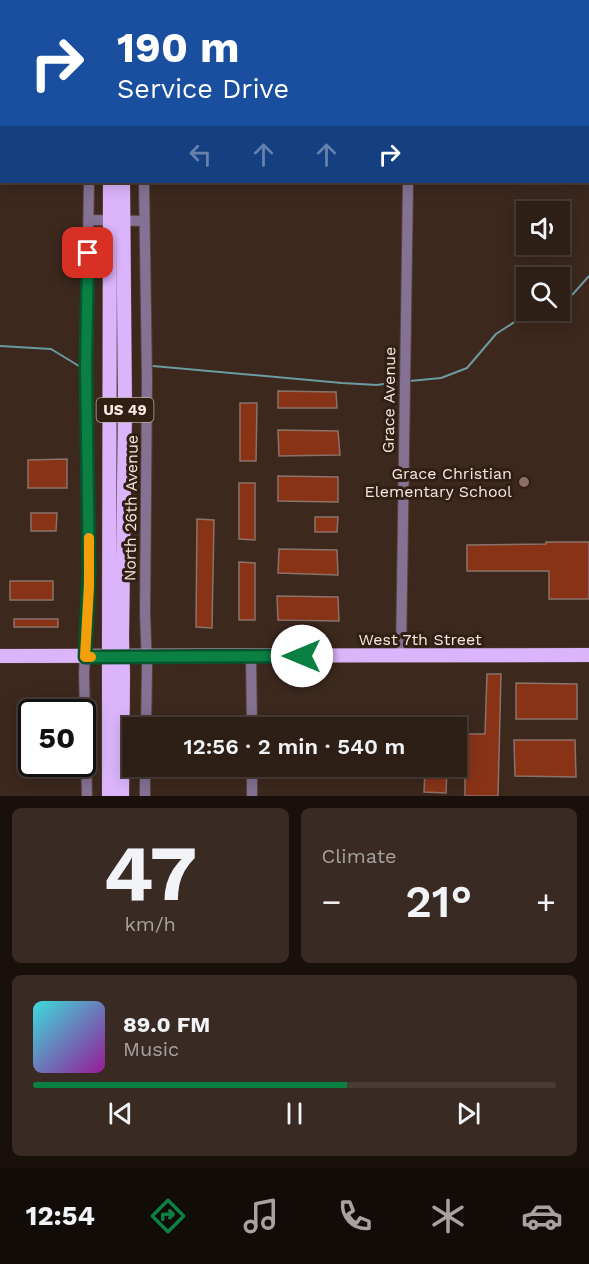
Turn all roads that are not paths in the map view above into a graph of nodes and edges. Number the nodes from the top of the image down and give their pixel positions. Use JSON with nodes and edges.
{"nodes":[{"id":1,"x":89,"y":183,"type":"edge"},
{"id":2,"x":110,"y":183,"type":"edge"},
{"id":3,"x":123,"y":183,"type":"edge"},
{"id":4,"x":144,"y":183,"type":"edge"},
{"id":5,"x":408,"y":183,"type":"edge"},
{"id":6,"x":89,"y":220,"type":"junction"},
{"id":7,"x":117,"y":220,"type":"junction"},
{"id":8,"x":144,"y":221,"type":"junction"},
{"id":9,"x":401,"y":655,"type":"junction"},
{"id":10,"x":589,"y":655,"type":"edge"},
{"id":11,"x":0,"y":656,"type":"edge"},
{"id":12,"x":146,"y":656,"type":"junction"},
{"id":13,"x":251,"y":656,"type":"junction"},
{"id":14,"x":85,"y":657,"type":"junction"},
{"id":15,"x":116,"y":674,"type":"junction"},
{"id":16,"x":146,"y":717,"type":"edge"},
{"id":17,"x":252,"y":717,"type":"edge"},
{"id":18,"x":145,"y":777,"type":"edge"},
{"id":19,"x":252,"y":777,"type":"edge"},
{"id":20,"x":87,"y":796,"type":"edge"},
{"id":21,"x":109,"y":796,"type":"edge"},
{"id":22,"x":122,"y":796,"type":"edge"},
{"id":23,"x":145,"y":796,"type":"edge"},
{"id":24,"x":252,"y":796,"type":"edge"}],
"edges":[{"from":1,"to":6,"type":"street"},
{"from":2,"to":7,"type":"main road","number":"US 49"},
{"from":3,"to":7,"type":"main road","number":"US 49"},
{"from":4,"to":8,"type":"street","name":"North 26th Avenue"},
{"from":5,"to":9,"type":"street","name":"Grace Avenue"},
{"from":6,"to":7,"type":"street"},
{"from":6,"to":14,"type":"street"},
{"from":7,"to":8,"type":"street"},
{"from":7,"to":15,"type":"main road","number":"US 49","bridge":true},
{"from":8,"to":12,"type":"street","name":"North 26th Avenue"},
{"from":9,"to":10,"type":"main road","name":"West 7th Street"},
{"from":9,"to":13,"type":"main road","name":"West 7th Street"},
{"from":11,"to":14,"type":"main road","name":"West 7th Street"},
{"from":12,"to":13,"type":"main road","name":"West 7th Street"},
{"from":12,"to":14,"type":"main road","name":"West 7th Street"},
{"from":12,"to":16,"type":"street","name":"North 26th Avenue"},
{"from":13,"to":17,"type":"street"},
{"from":14,"to":20,"type":"street"},
{"from":15,"to":21,"type":"main road","number":"US 49"},
{"from":15,"to":22,"type":"main road","number":"US 49"},
{"from":18,"to":23,"type":"street"},
{"from":19,"to":24,"type":"street"}]}
